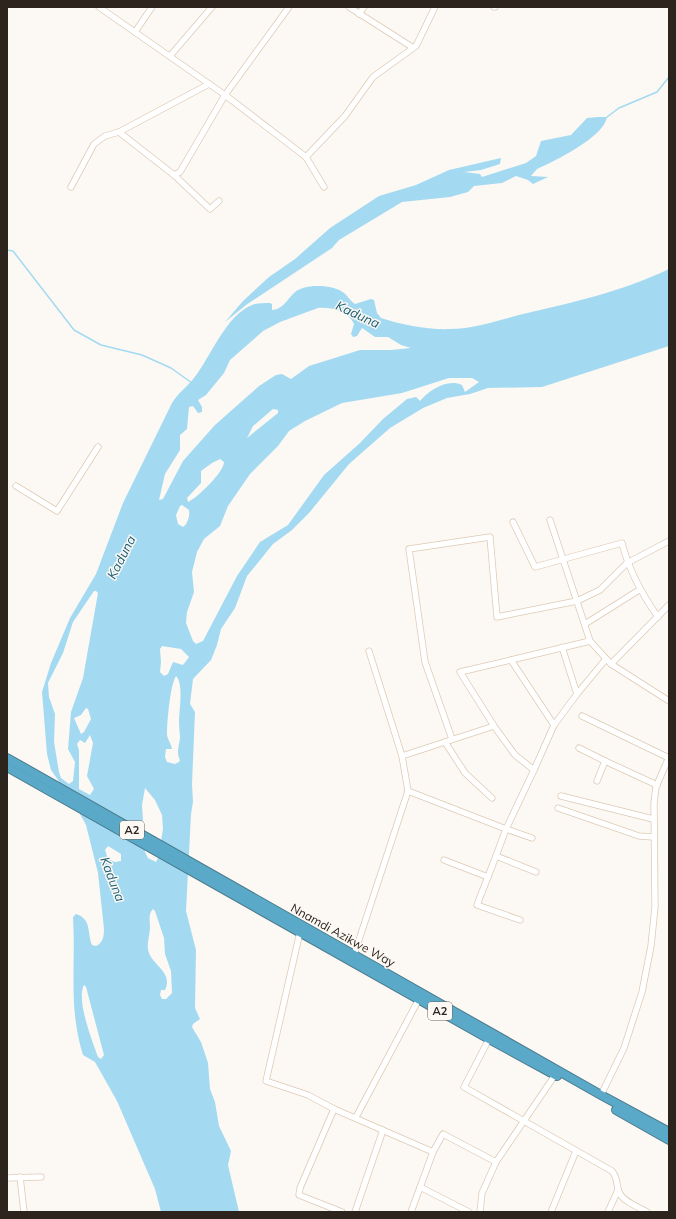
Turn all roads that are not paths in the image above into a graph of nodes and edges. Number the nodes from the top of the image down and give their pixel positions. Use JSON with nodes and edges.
{"nodes":[{"id":1,"x":99,"y":7,"type":"edge"},
{"id":2,"x":152,"y":7,"type":"edge"},
{"id":3,"x":212,"y":7,"type":"edge"},
{"id":4,"x":289,"y":7,"type":"edge"},
{"id":5,"x":349,"y":7,"type":"edge"},
{"id":6,"x":364,"y":7,"type":"edge"},
{"id":7,"x":436,"y":7,"type":"edge"},
{"id":8,"x":359,"y":14,"type":"junction"},
{"id":9,"x":135,"y":32,"type":"junction"},
{"id":10,"x":412,"y":47,"type":"junction"},
{"id":11,"x":170,"y":56,"type":"junction"},
{"id":12,"x":209,"y":84,"type":"junction"},
{"id":13,"x":225,"y":95,"type":"junction"},
{"id":14,"x":119,"y":132,"type":"junction"},
{"id":15,"x":306,"y":157,"type":"junction"},
{"id":16,"x":174,"y":175,"type":"junction"},
{"id":17,"x":324,"y":186,"type":"dead end"},
{"id":18,"x":71,"y":187,"type":"dead end"},
{"id":19,"x":219,"y":201,"type":"dead end"},
{"id":20,"x":98,"y":447,"type":"dead end"},
{"id":21,"x":16,"y":486,"type":"dead end"},
{"id":22,"x":550,"y":520,"type":"dead end"},
{"id":23,"x":513,"y":522,"type":"dead end"},
{"id":24,"x":669,"y":541,"type":"edge"},
{"id":25,"x":563,"y":560,"type":"junction"},
{"id":26,"x":627,"y":563,"type":"junction"},
{"id":27,"x":639,"y":590,"type":"junction"},
{"id":28,"x":577,"y":601,"type":"junction"},
{"id":29,"x":669,"y":605,"type":"edge"},
{"id":30,"x":658,"y":617,"type":"junction"},
{"id":31,"x":585,"y":624,"type":"junction"},
{"id":32,"x":590,"y":641,"type":"junction"},
{"id":33,"x":562,"y":647,"type":"junction"},
{"id":34,"x":369,"y":652,"type":"dead end"},
{"id":35,"x":606,"y":659,"type":"junction"},
{"id":36,"x":511,"y":660,"type":"junction"},
{"id":37,"x":611,"y":664,"type":"junction"},
{"id":38,"x":577,"y":694,"type":"junction"},
{"id":39,"x":669,"y":701,"type":"edge"},
{"id":40,"x":582,"y":716,"type":"dead end"},
{"id":41,"x":494,"y":726,"type":"junction"},
{"id":42,"x":554,"y":726,"type":"junction"},
{"id":43,"x":452,"y":739,"type":"junction"},
{"id":44,"x":445,"y":742,"type":"junction"},
{"id":45,"x":579,"y":748,"type":"dead end"},
{"id":46,"x":402,"y":756,"type":"junction"},
{"id":47,"x":7,"y":758,"type":"edge"},
{"id":48,"x":669,"y":758,"type":"edge"},
{"id":49,"x":605,"y":760,"type":"junction"},
{"id":50,"x":7,"y":767,"type":"edge"},
{"id":51,"x":534,"y":770,"type":"junction"},
{"id":52,"x":597,"y":781,"type":"dead end"},
{"id":53,"x":657,"y":785,"type":"junction"},
{"id":54,"x":50,"y":787,"type":"junction"},
{"id":55,"x":408,"y":791,"type":"junction"},
{"id":56,"x":561,"y":796,"type":"dead end"},
{"id":57,"x":492,"y":798,"type":"dead end"},
{"id":58,"x":558,"y":808,"type":"dead end"},
{"id":59,"x":653,"y":819,"type":"junction"},
{"id":60,"x":506,"y":829,"type":"junction"},
{"id":61,"x":653,"y":837,"type":"junction"},
{"id":62,"x":532,"y":838,"type":"dead end"},
{"id":63,"x":496,"y":856,"type":"junction"},
{"id":64,"x":444,"y":860,"type":"dead end"},
{"id":65,"x":536,"y":872,"type":"dead end"},
{"id":66,"x":488,"y":878,"type":"junction"},
{"id":67,"x":212,"y":879,"type":"junction"},
{"id":68,"x":520,"y":920,"type":"dead end"},
{"id":69,"x":300,"y":932,"type":"junction"},
{"id":70,"x":354,"y":955,"type":"junction"},
{"id":71,"x":419,"y":999,"type":"junction"},
{"id":72,"x":489,"y":1039,"type":"junction"},
{"id":73,"x":555,"y":1075,"type":"junction"},
{"id":74,"x":601,"y":1095,"type":"junction"},
{"id":75,"x":334,"y":1108,"type":"junction"},
{"id":76,"x":356,"y":1117,"type":"junction"},
{"id":77,"x":525,"y":1122,"type":"junction"},
{"id":78,"x":383,"y":1130,"type":"junction"},
{"id":79,"x":669,"y":1132,"type":"edge"},
{"id":80,"x":669,"y":1140,"type":"edge"},
{"id":81,"x":576,"y":1151,"type":"junction"},
{"id":82,"x":433,"y":1152,"type":"junction"},
{"id":83,"x":496,"y":1162,"type":"junction"},
{"id":84,"x":20,"y":1177,"type":"junction"},
{"id":85,"x":42,"y":1177,"type":"dead end"},
{"id":86,"x":7,"y":1178,"type":"edge"},
{"id":87,"x":420,"y":1187,"type":"junction"},
{"id":88,"x":618,"y":1190,"type":"junction"},
{"id":89,"x":24,"y":1212,"type":"edge"},
{"id":90,"x":342,"y":1212,"type":"edge"},
{"id":91,"x":356,"y":1212,"type":"edge"},
{"id":92,"x":411,"y":1212,"type":"edge"},
{"id":93,"x":469,"y":1212,"type":"edge"},
{"id":94,"x":480,"y":1212,"type":"edge"},
{"id":95,"x":551,"y":1212,"type":"edge"},
{"id":96,"x":608,"y":1212,"type":"edge"},
{"id":97,"x":647,"y":1212,"type":"edge"}],
"edges":[{"from":1,"to":9,"type":"street"},
{"from":2,"to":9,"type":"street"},
{"from":3,"to":11,"type":"street"},
{"from":4,"to":13,"type":"street"},
{"from":5,"to":8,"type":"street"},
{"from":6,"to":8,"type":"street"},
{"from":7,"to":10,"type":"street"},
{"from":8,"to":10,"type":"street"},
{"from":9,"to":11,"type":"street"},
{"from":10,"to":15,"type":"street"},
{"from":11,"to":12,"type":"street"},
{"from":12,"to":13,"type":"street"},
{"from":12,"to":14,"type":"street"},
{"from":13,"to":15,"type":"street"},
{"from":13,"to":16,"type":"street"},
{"from":14,"to":16,"type":"street"},
{"from":14,"to":18,"type":"street"},
{"from":15,"to":17,"type":"street"},
{"from":16,"to":19,"type":"street"},
{"from":20,"to":21,"type":"street"},
{"from":22,"to":25,"type":"street"},
{"from":23,"to":25,"type":"street"},
{"from":24,"to":26,"type":"street"},
{"from":25,"to":26,"type":"street"},
{"from":25,"to":28,"type":"street"},
{"from":26,"to":27,"type":"street"},
{"from":26,"to":28,"type":"street"},
{"from":27,"to":30,"type":"street"},
{"from":27,"to":31,"type":"street"},
{"from":28,"to":31,"type":"street"},
{"from":28,"to":43,"type":"street"},
{"from":29,"to":30,"type":"street"},
{"from":30,"to":37,"type":"street"},
{"from":31,"to":32,"type":"street"},
{"from":32,"to":33,"type":"street"},
{"from":32,"to":35,"type":"street"},
{"from":33,"to":36,"type":"street"},
{"from":33,"to":38,"type":"street"},
{"from":34,"to":46,"type":"street"},
{"from":35,"to":37,"type":"street"},
{"from":35,"to":38,"type":"street"},
{"from":36,"to":41,"type":"street"},
{"from":36,"to":42,"type":"street"},
{"from":37,"to":39,"type":"street"},
{"from":38,"to":42,"type":"street"},
{"from":40,"to":48,"type":"street"},
{"from":41,"to":43,"type":"street"},
{"from":41,"to":51,"type":"street"},
{"from":42,"to":51,"type":"street"},
{"from":43,"to":44,"type":"street"},
{"from":44,"to":46,"type":"street"},
{"from":44,"to":57,"type":"street"},
{"from":45,"to":49,"type":"street"},
{"from":46,"to":55,"type":"street"},
{"from":47,"to":54,"type":"highway","name":"Nnamdi Azikwe Way","number":"A2"},
{"from":48,"to":53,"type":"street"},
{"from":49,"to":52,"type":"street"},
{"from":49,"to":53,"type":"street"},
{"from":50,"to":54,"type":"highway","name":"Nnamdi Azikwe Way","number":"A2"},
{"from":51,"to":60,"type":"street"},
{"from":53,"to":59,"type":"street"},
{"from":54,"to":67,"type":"highway","name":"Nnamdi Azikwe Way","number":"A2"},
{"from":55,"to":60,"type":"street"},
{"from":55,"to":70,"type":"street"},
{"from":56,"to":59,"type":"street"},
{"from":58,"to":61,"type":"street"},
{"from":59,"to":61,"type":"street"},
{"from":60,"to":62,"type":"street"},
{"from":60,"to":63,"type":"street"},
{"from":61,"to":74,"type":"street"},
{"from":63,"to":65,"type":"street"},
{"from":63,"to":66,"type":"street"},
{"from":64,"to":66,"type":"street"},
{"from":66,"to":68,"type":"street"},
{"from":67,"to":69,"type":"highway","name":"Nnamdi Azikwe Way","number":"A2"},
{"from":67,"to":70,"type":"highway","name":"Nnamdi Azikwe Way","number":"A2"},
{"from":69,"to":71,"type":"highway","name":"Nnamdi Azikwe Way","number":"A2"},
{"from":69,"to":75,"type":"street"},
{"from":70,"to":74,"type":"highway","name":"Nnamdi Azikwe Way","number":"A2"},
{"from":71,"to":72,"type":"highway","name":"Nnamdi Azikwe Way","number":"A2"},
{"from":71,"to":76,"type":"street"},
{"from":72,"to":73,"type":"highway","name":"Nnamdi Azikwe Way","number":"A2"},
{"from":72,"to":77,"type":"street"},
{"from":73,"to":77,"type":"street"},
{"from":73,"to":80,"type":"highway","name":"Nnamdi Azikwe Way","number":"A2"},
{"from":74,"to":79,"type":"highway","name":"Nnamdi Azikwe Way","number":"A2"},
{"from":75,"to":76,"type":"street"},
{"from":75,"to":90,"type":"street"},
{"from":76,"to":78,"type":"street"},
{"from":77,"to":81,"type":"street"},
{"from":77,"to":83,"type":"street"},
{"from":78,"to":82,"type":"street"},
{"from":78,"to":91,"type":"street"},
{"from":81,"to":88,"type":"street"},
{"from":81,"to":95,"type":"street"},
{"from":82,"to":83,"type":"street"},
{"from":82,"to":87,"type":"street"},
{"from":83,"to":94,"type":"street"},
{"from":84,"to":85,"type":"street"},
{"from":84,"to":86,"type":"street"},
{"from":84,"to":89,"type":"street"},
{"from":87,"to":92,"type":"street"},
{"from":87,"to":93,"type":"street"},
{"from":88,"to":96,"type":"street"},
{"from":88,"to":97,"type":"street"}]}
